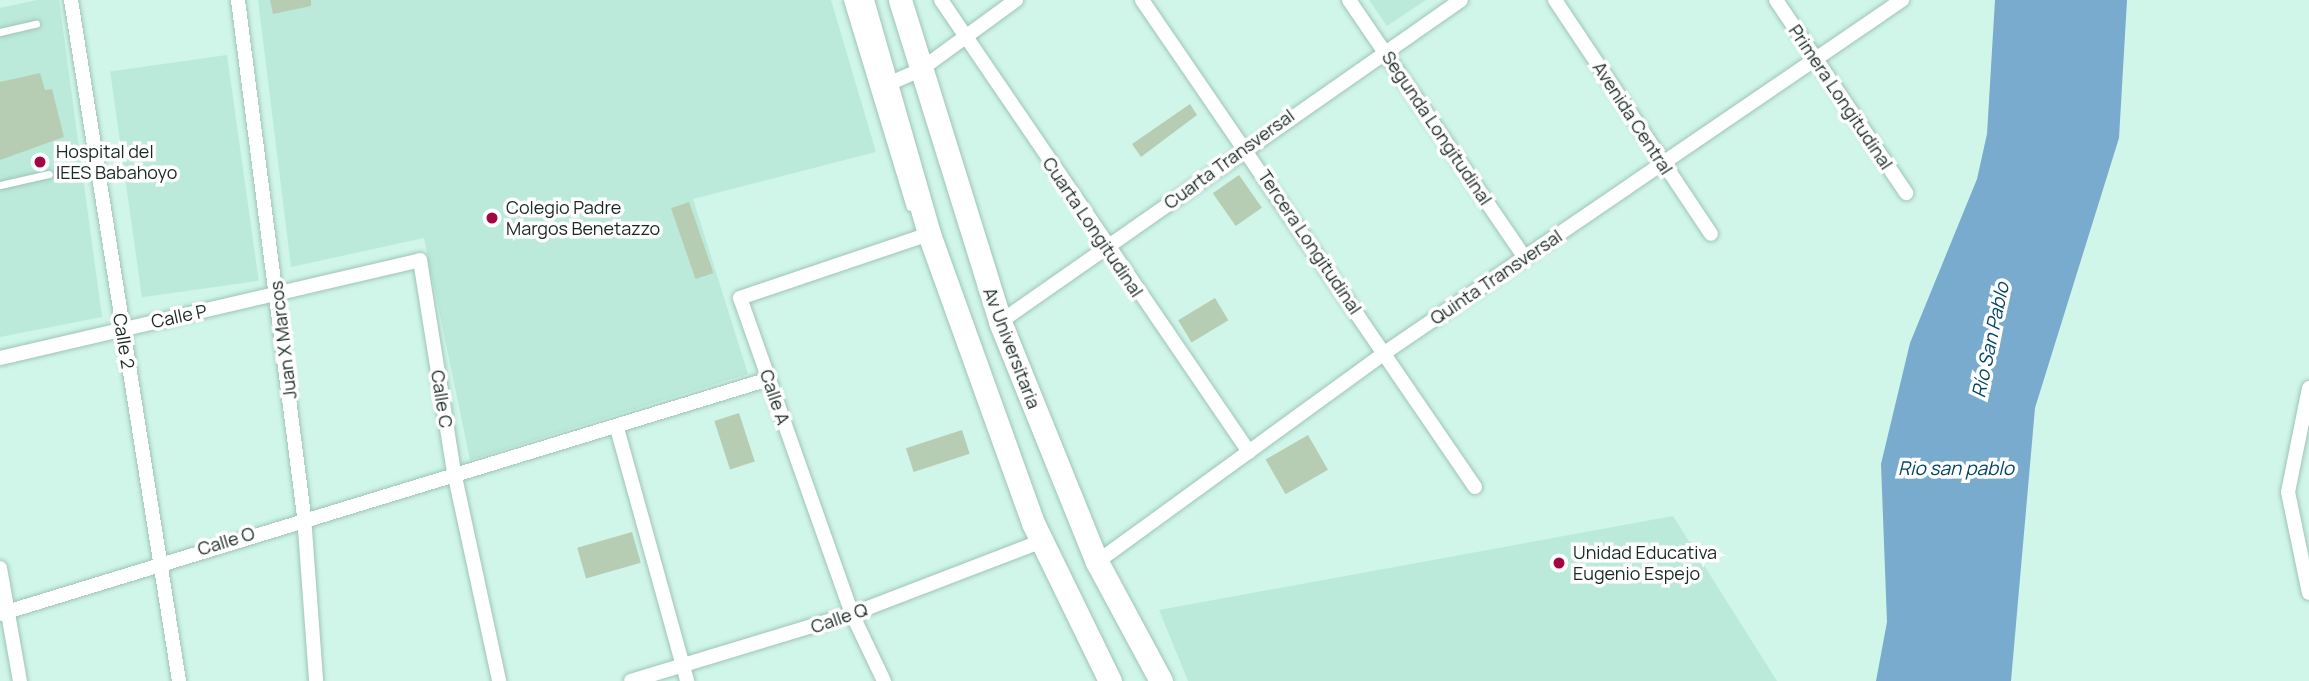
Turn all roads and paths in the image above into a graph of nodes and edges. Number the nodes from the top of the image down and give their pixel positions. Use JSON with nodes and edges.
{"nodes":[{"id":1,"x":71,"y":0,"type":"edge"},
{"id":2,"x":239,"y":0,"type":"edge"},
{"id":3,"x":847,"y":0,"type":"edge"},
{"id":4,"x":862,"y":0,"type":"edge"},
{"id":5,"x":900,"y":0,"type":"edge"},
{"id":6,"x":941,"y":0,"type":"edge"},
{"id":7,"x":1016,"y":0,"type":"edge"},
{"id":8,"x":1142,"y":0,"type":"edge"},
{"id":9,"x":1349,"y":0,"type":"edge"},
{"id":10,"x":1461,"y":0,"type":"edge"},
{"id":11,"x":1555,"y":0,"type":"edge"},
{"id":12,"x":1776,"y":0,"type":"edge"},
{"id":13,"x":1902,"y":0,"type":"edge"},
{"id":14,"x":36,"y":24,"type":"dead end"},
{"id":15,"x":0,"y":32,"type":"edge"},
{"id":16,"x":965,"y":38,"type":"junction"},
{"id":17,"x":1385,"y":51,"type":"junction"},
{"id":18,"x":1816,"y":57,"type":"junction"},
{"id":19,"x":920,"y":70,"type":"junction"},
{"id":20,"x":884,"y":86,"type":"junction"},
{"id":21,"x":1245,"y":146,"type":"junction"},
{"id":22,"x":1663,"y":164,"type":"junction"},
{"id":23,"x":49,"y":174,"type":"dead end"},
{"id":24,"x":0,"y":185,"type":"edge"},
{"id":25,"x":1906,"y":193,"type":"dead end"},
{"id":26,"x":924,"y":234,"type":"junction"},
{"id":27,"x":1712,"y":234,"type":"dead end"},
{"id":28,"x":1107,"y":249,"type":"junction"},
{"id":29,"x":1524,"y":257,"type":"junction"},
{"id":30,"x":277,"y":295,"type":"junction"},
{"id":31,"x":1000,"y":322,"type":"junction"},
{"id":32,"x":122,"y":328,"type":"junction"},
{"id":33,"x":1386,"y":352,"type":"junction"},
{"id":34,"x":0,"y":358,"type":"edge"},
{"id":35,"x":769,"y":379,"type":"junction"},
{"id":36,"x":2309,"y":388,"type":"edge"},
{"id":37,"x":617,"y":428,"type":"junction"},
{"id":38,"x":1249,"y":452,"type":"junction"},
{"id":39,"x":454,"y":472,"type":"junction"},
{"id":40,"x":1475,"y":487,"type":"dead end"},
{"id":41,"x":304,"y":516,"type":"junction"},
{"id":42,"x":1042,"y":541,"type":"junction"},
{"id":43,"x":158,"y":562,"type":"junction"},
{"id":44,"x":1097,"y":562,"type":"junction"},
{"id":45,"x":0,"y":568,"type":"edge"},
{"id":46,"x":2309,"y":593,"type":"edge"},
{"id":47,"x":5,"y":613,"type":"edge"},
{"id":48,"x":852,"y":614,"type":"junction"},
{"id":49,"x":684,"y":675,"type":"edge"},
{"id":50,"x":20,"y":681,"type":"edge"},
{"id":51,"x":179,"y":681,"type":"edge"},
{"id":52,"x":316,"y":681,"type":"edge"},
{"id":53,"x":499,"y":681,"type":"edge"},
{"id":54,"x":631,"y":681,"type":"edge"},
{"id":55,"x":884,"y":681,"type":"edge"},
{"id":56,"x":1110,"y":681,"type":"edge"},
{"id":57,"x":1161,"y":681,"type":"edge"}],
"edges":[{"from":1,"to":32,"type":"street","name":"Calle 2"},
{"from":2,"to":30,"type":"street","name":"Juan X Marcos"},
{"from":3,"to":26,"type":"lane"},
{"from":4,"to":20,"type":"highway"},
{"from":5,"to":19,"type":"highway","name":"Av Universitaria"},
{"from":6,"to":16,"type":"street","name":"Cuarta Longitudinal"},
{"from":7,"to":16,"type":"street"},
{"from":8,"to":21,"type":"street","name":"Tercera Longitudinal"},
{"from":9,"to":17,"type":"street","name":"Segunda Longitudinal"},
{"from":10,"to":17,"type":"street","name":"Cuarta Transversal"},
{"from":11,"to":22,"type":"street","name":"Avenida Central"},
{"from":12,"to":18,"type":"street","name":"Primera Longitudinal"},
{"from":13,"to":18,"type":"street","name":"Quinta Transversal"},
{"from":14,"to":15,"type":"lane"},
{"from":16,"to":19,"type":"street"},
{"from":16,"to":28,"type":"street","name":"Cuarta Longitudinal"},
{"from":17,"to":21,"type":"street","name":"Cuarta Transversal"},
{"from":17,"to":29,"type":"street","name":"Segunda Longitudinal"},
{"from":18,"to":22,"type":"street","name":"Quinta Transversal"},
{"from":18,"to":25,"type":"street","name":"Primera Longitudinal"},
{"from":19,"to":20,"type":"street"},
{"from":19,"to":31,"type":"highway","name":"Av Universitaria"},
{"from":20,"to":26,"type":"highway"},
{"from":21,"to":28,"type":"street","name":"Cuarta Transversal"},
{"from":21,"to":33,"type":"street","name":"Tercera Longitudinal"},
{"from":22,"to":27,"type":"street","name":"Avenida Central"},
{"from":22,"to":29,"type":"street","name":"Quinta Transversal"},
{"from":23,"to":24,"type":"lane"},
{"from":26,"to":35,"type":"street","name":"Calle A"},
{"from":26,"to":42,"type":"highway"},
{"from":28,"to":31,"type":"street","name":"Cuarta Transversal"},
{"from":28,"to":38,"type":"street","name":"Cuarta Longitudinal"},
{"from":29,"to":33,"type":"street","name":"Quinta Transversal"},
{"from":30,"to":32,"type":"street","name":"Calle P"},
{"from":30,"to":39,"type":"street","name":"Calle C"},
{"from":30,"to":41,"type":"street","name":"Juan X Marcos"},
{"from":31,"to":44,"type":"highway","name":"Av Universitaria"},
{"from":32,"to":34,"type":"street","name":"Calle P"},
{"from":32,"to":43,"type":"street","name":"Calle 2"},
{"from":33,"to":38,"type":"street","name":"Quinta Transversal"},
{"from":33,"to":40,"type":"street","name":"Tercera Longitudinal"},
{"from":35,"to":37,"type":"street","name":"Calle O"},
{"from":35,"to":48,"type":"street","name":"Calle A"},
{"from":36,"to":46,"type":"street"},
{"from":37,"to":39,"type":"street","name":"Calle O"},
{"from":37,"to":49,"type":"street"},
{"from":38,"to":44,"type":"street","name":"Quinta Transversal"},
{"from":39,"to":41,"type":"street","name":"Calle O"},
{"from":39,"to":53,"type":"street","name":"Calle C"},
{"from":41,"to":43,"type":"street","name":"Calle O"},
{"from":41,"to":52,"type":"street","name":"Juan X Marcos"},
{"from":42,"to":48,"type":"street","name":"Calle Q"},
{"from":42,"to":56,"type":"highway"},
{"from":43,"to":47,"type":"street","name":"Calle O"},
{"from":43,"to":51,"type":"street","name":"Calle 2"},
{"from":44,"to":57,"type":"highway","name":"Av Universitaria"},
{"from":45,"to":47,"type":"street"},
{"from":47,"to":50,"type":"street"},
{"from":48,"to":49,"type":"street","name":"Calle Q"},
{"from":48,"to":55,"type":"street","name":"Calle A"},
{"from":49,"to":54,"type":"street","name":"Calle Q"}]}
